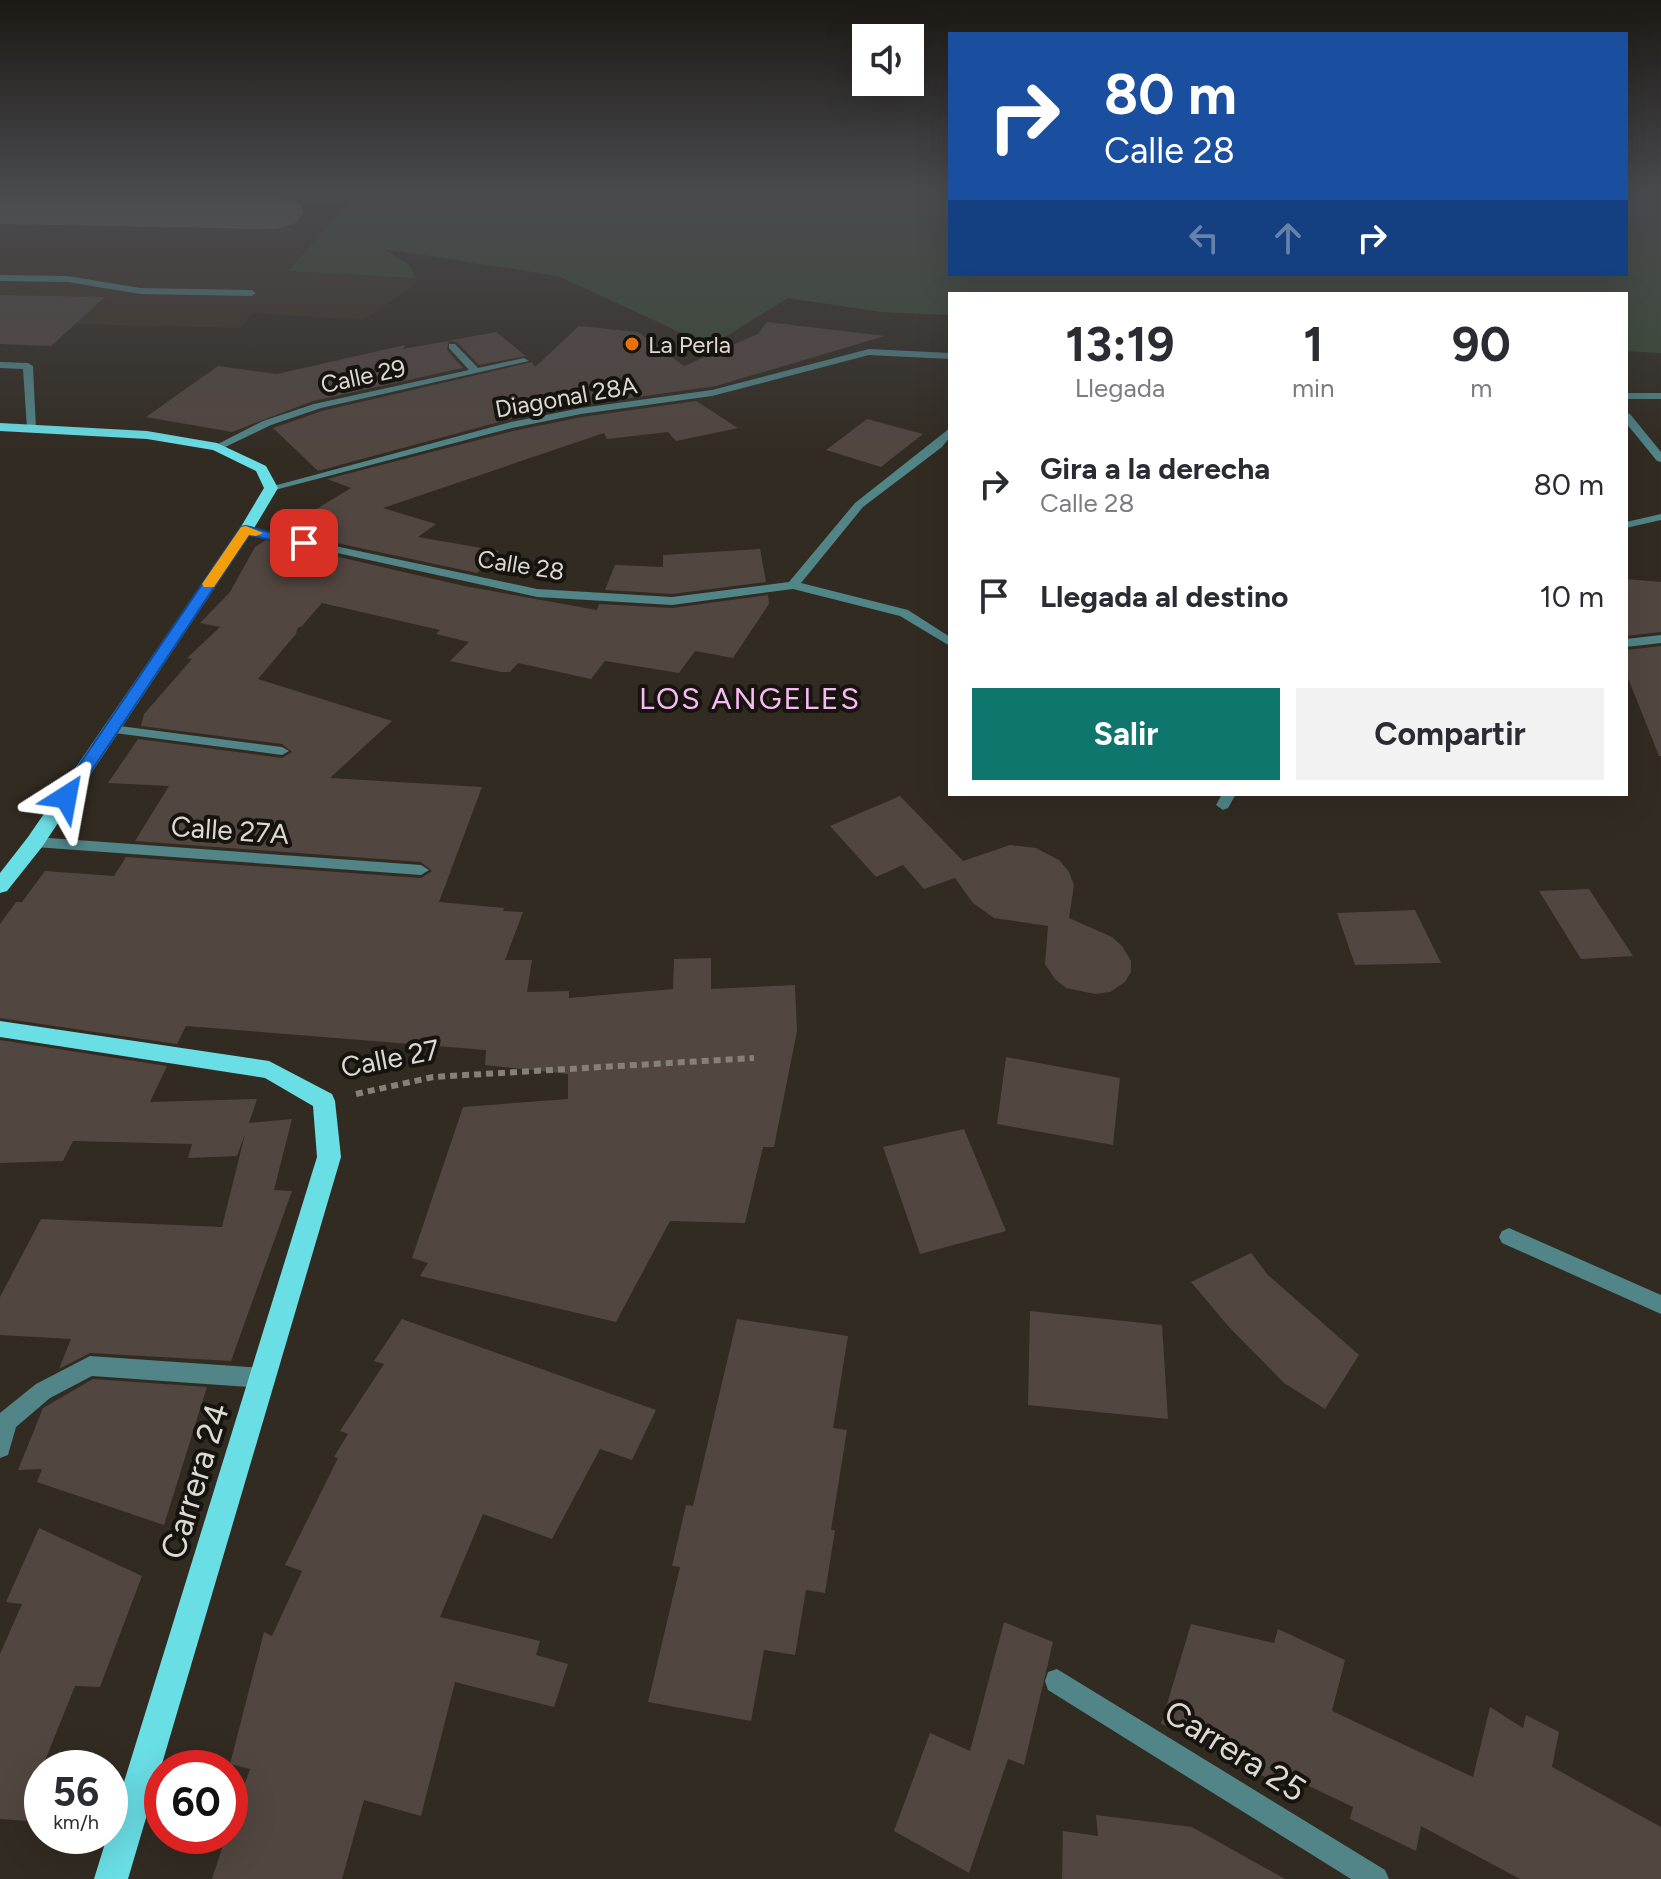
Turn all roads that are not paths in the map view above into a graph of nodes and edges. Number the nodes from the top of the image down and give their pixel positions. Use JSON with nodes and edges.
{"nodes":[{"id":1,"x":72,"y":280,"type":"edge"},
{"id":2,"x":252,"y":293,"type":"dead end"},
{"id":3,"x":452,"y":346,"type":"dead end"},
{"id":4,"x":0,"y":356,"type":"edge"},
{"id":5,"x":948,"y":356,"type":"edge"},
{"id":6,"x":524,"y":361,"type":"dead end"},
{"id":7,"x":0,"y":365,"type":"edge"},
{"id":8,"x":28,"y":366,"type":"junction"},
{"id":9,"x":476,"y":372,"type":"junction"},
{"id":10,"x":1628,"y":396,"type":"edge"},
{"id":11,"x":1661,"y":396,"type":"edge"},
{"id":12,"x":1628,"y":418,"type":"edge"},
{"id":13,"x":4,"y":428,"type":"edge"},
{"id":14,"x":32,"y":428,"type":"junction"},
{"id":15,"x":948,"y":433,"type":"edge"},
{"id":16,"x":217,"y":447,"type":"junction"},
{"id":17,"x":1661,"y":459,"type":"edge"},
{"id":18,"x":271,"y":488,"type":"junction"},
{"id":19,"x":1661,"y":517,"type":"edge"},
{"id":20,"x":1628,"y":525,"type":"edge"},
{"id":21,"x":246,"y":530,"type":"junction"},
{"id":22,"x":793,"y":585,"type":"junction"},
{"id":23,"x":1661,"y":639,"type":"edge"},
{"id":24,"x":948,"y":641,"type":"edge"},
{"id":25,"x":1628,"y":643,"type":"edge"},
{"id":26,"x":112,"y":729,"type":"junction"},
{"id":27,"x":282,"y":751,"type":"dead end"},
{"id":28,"x":35,"y":842,"type":"junction"},
{"id":29,"x":421,"y":870,"type":"dead end"},
{"id":30,"x":0,"y":886,"type":"edge"},
{"id":31,"x":0,"y":1029,"type":"edge"},
{"id":32,"x":324,"y":1101,"type":"joint"},
{"id":33,"x":1509,"y":1237,"type":"dead end"},
{"id":34,"x":1661,"y":1305,"type":"edge"},
{"id":35,"x":264,"y":1378,"type":"junction"},
{"id":36,"x":0,"y":1447,"type":"edge"},
{"id":37,"x":1057,"y":1681,"type":"dead end"},
{"id":38,"x":111,"y":1879,"type":"edge"},
{"id":39,"x":1376,"y":1879,"type":"edge"}],
"edges":[{"from":1,"to":2,"type":"street"},
{"from":3,"to":9,"type":"street"},
{"from":4,"to":8,"type":"street"},
{"from":5,"to":18,"type":"street","name":"Diagonal 28A"},
{"from":6,"to":9,"type":"street","name":"Calle 29"},
{"from":7,"to":8,"type":"street"},
{"from":8,"to":14,"type":"street"},
{"from":9,"to":16,"type":"street","name":"Calle 29"},
{"from":10,"to":11,"type":"street"},
{"from":12,"to":17,"type":"street"},
{"from":13,"to":14,"type":"main road"},
{"from":14,"to":16,"type":"main road"},
{"from":15,"to":22,"type":"street"},
{"from":16,"to":18,"type":"main road"},
{"from":18,"to":21,"type":"main road"},
{"from":19,"to":20,"type":"street"},
{"from":21,"to":22,"type":"street","name":"Calle 28"},
{"from":21,"to":26,"type":"main road"},
{"from":22,"to":24,"type":"street"},
{"from":23,"to":25,"type":"street"},
{"from":26,"to":27,"type":"street"},
{"from":26,"to":28,"type":"main road"},
{"from":28,"to":29,"type":"street","name":"Calle 27A"},
{"from":28,"to":30,"type":"main road"},
{"from":31,"to":32,"type":"main road","name":"Calle 27"},
{"from":32,"to":35,"type":"main road","name":"Carrera 24"},
{"from":33,"to":34,"type":"street"},
{"from":35,"to":36,"type":"street"},
{"from":35,"to":38,"type":"main road","name":"Carrera 24"},
{"from":37,"to":39,"type":"street","name":"Carrera 25"}]}
